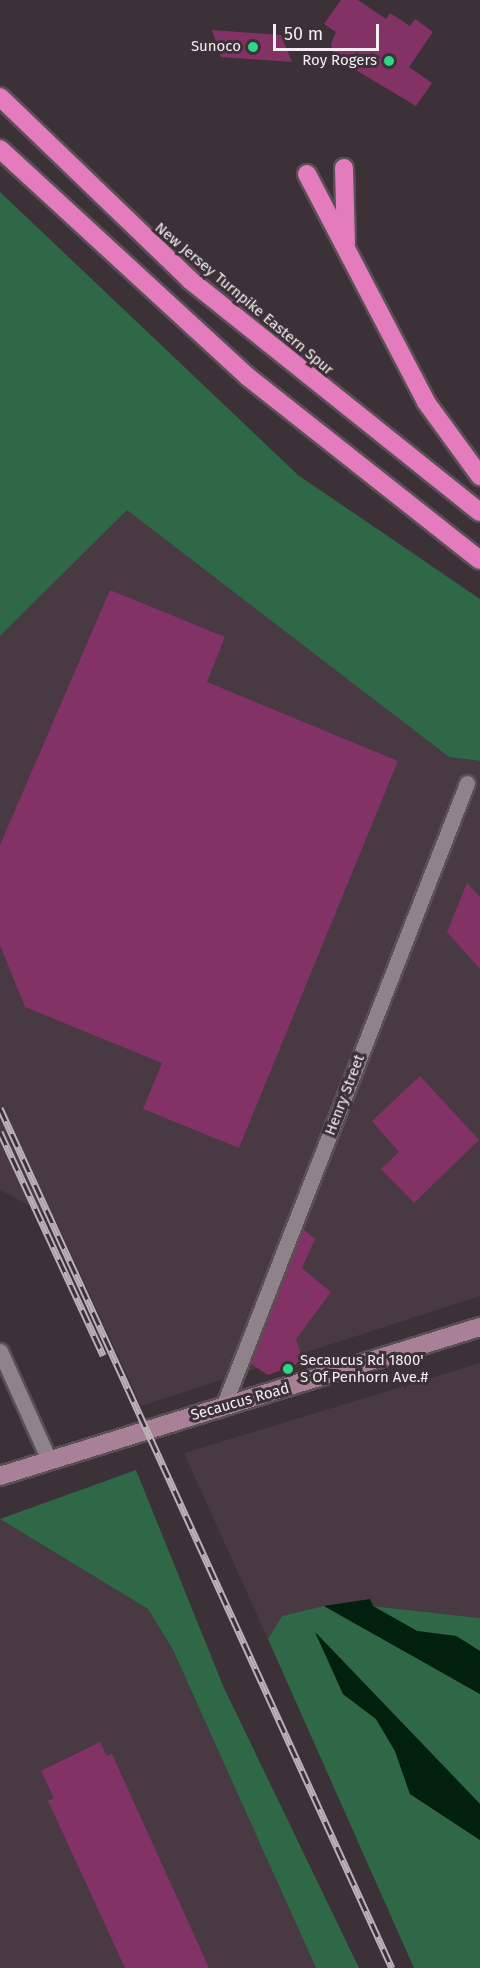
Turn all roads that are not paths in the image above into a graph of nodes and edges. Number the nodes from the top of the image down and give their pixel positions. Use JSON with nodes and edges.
{"nodes":[{"id":1,"x":0,"y":96,"type":"edge"},
{"id":2,"x":0,"y":149,"type":"edge"},
{"id":3,"x":344,"y":168,"type":"dead end"},
{"id":4,"x":307,"y":174,"type":"dead end"},
{"id":5,"x":347,"y":251,"type":"junction"},
{"id":6,"x":480,"y":476,"type":"edge"},
{"id":7,"x":480,"y":512,"type":"edge"},
{"id":8,"x":480,"y":560,"type":"edge"},
{"id":9,"x":466,"y":783,"type":"dead end"},
{"id":10,"x":480,"y":1327,"type":"edge"},
{"id":11,"x":0,"y":1351,"type":"edge"},
{"id":12,"x":223,"y":1407,"type":"junction"},
{"id":13,"x":49,"y":1460,"type":"junction"},
{"id":14,"x":0,"y":1476,"type":"edge"}],
"edges":[{"from":1,"to":7,"type":"highway","name":"New Jersey Turnpike Eastern Spur"},
{"from":2,"to":8,"type":"highway"},
{"from":3,"to":5,"type":"highway"},
{"from":4,"to":5,"type":"highway"},
{"from":5,"to":6,"type":"highway"},
{"from":9,"to":12,"type":"street","name":"Henry Street"},
{"from":10,"to":12,"type":"main road","name":"Secaucus Road"},
{"from":11,"to":13,"type":"street"},
{"from":12,"to":13,"type":"main road","name":"Secaucus Road"},
{"from":13,"to":14,"type":"main road","name":"Secaucus Road"}]}
